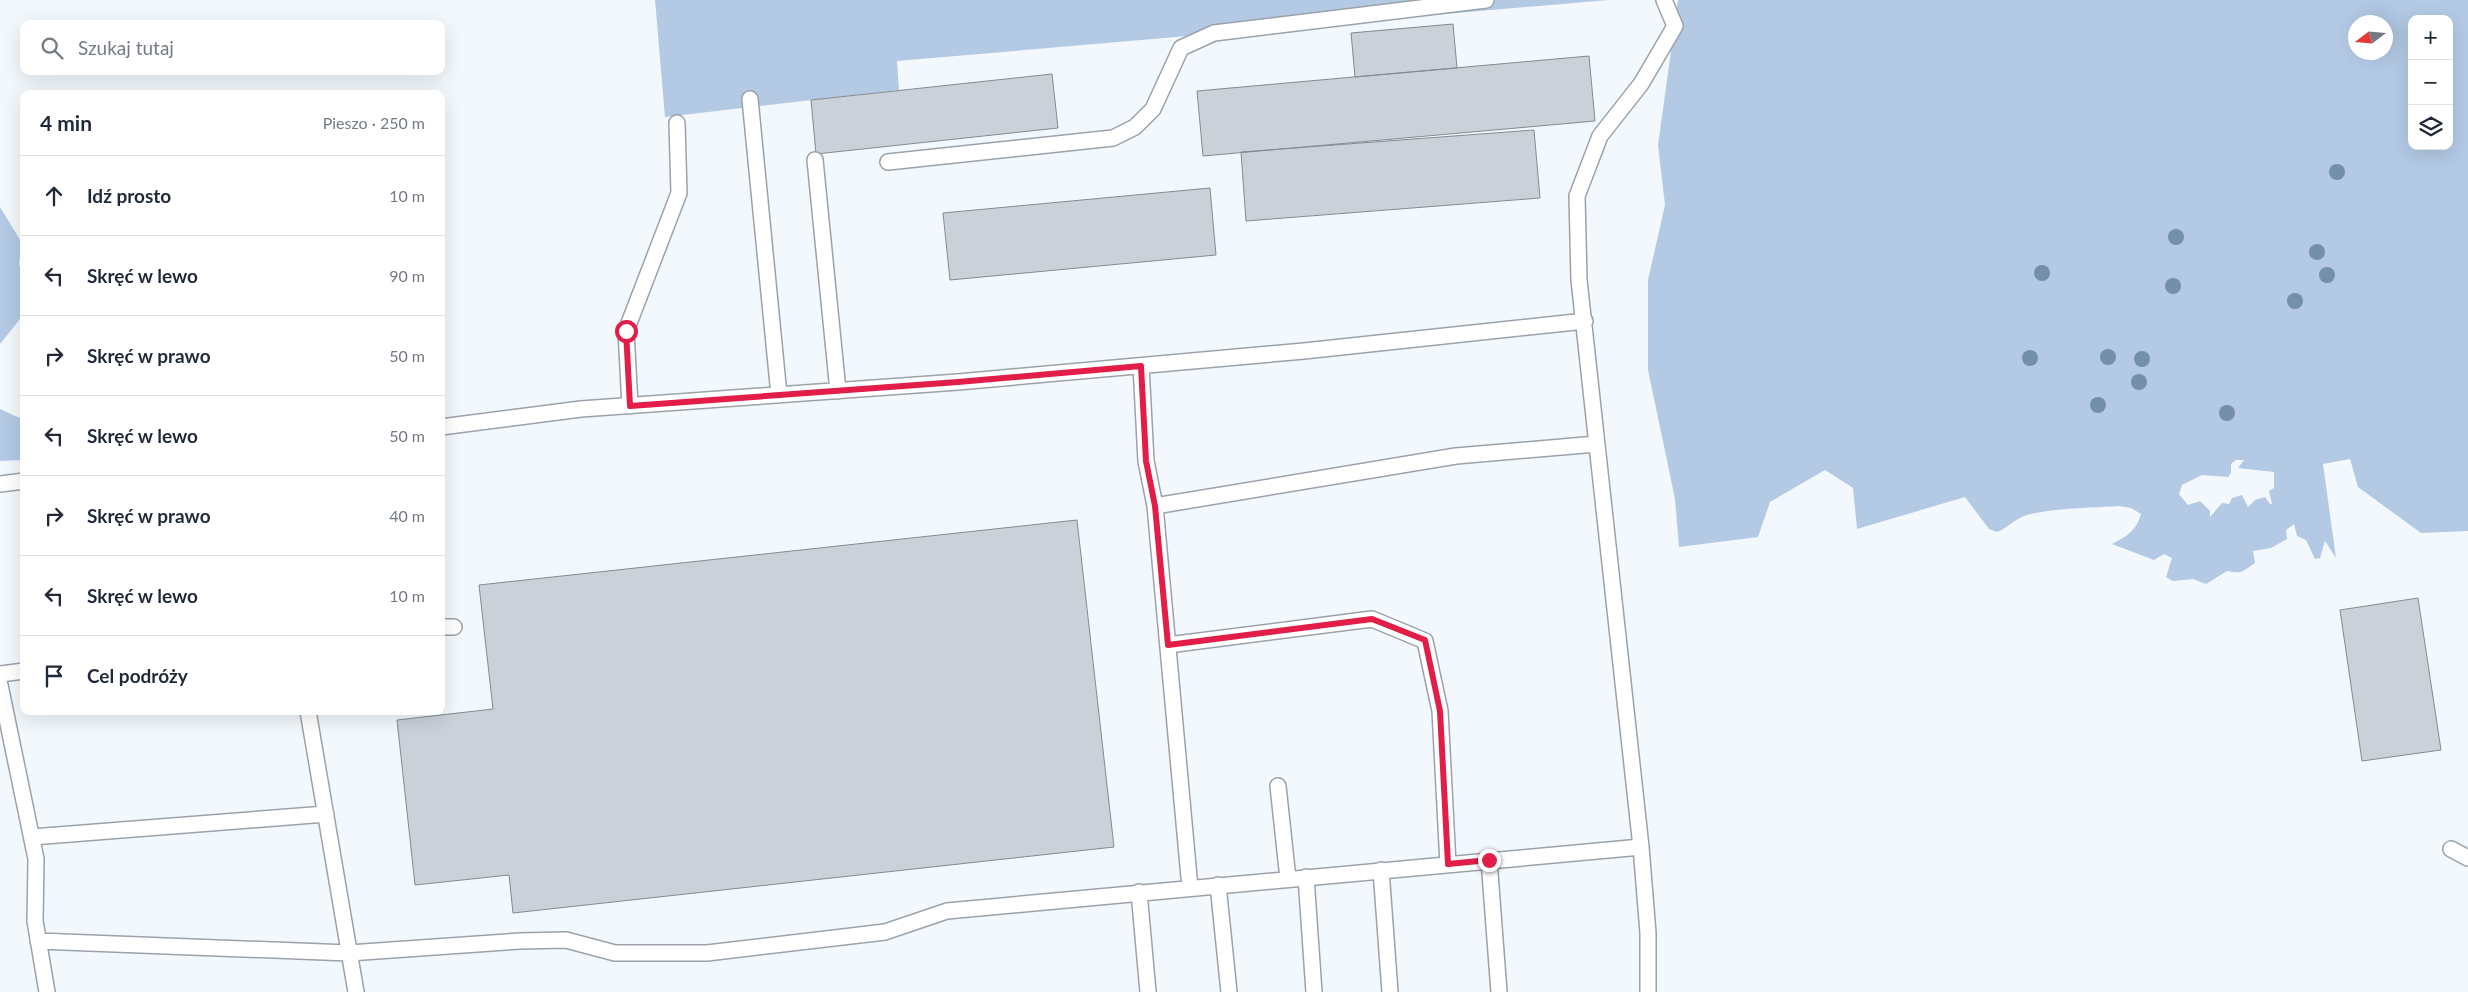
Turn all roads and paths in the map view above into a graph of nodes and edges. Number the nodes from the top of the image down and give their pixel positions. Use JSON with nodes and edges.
{"nodes":[{"id":1,"x":1486,"y":0,"type":"edge"},
{"id":2,"x":1664,"y":0,"type":"edge"},
{"id":3,"x":750,"y":99,"type":"dead end"},
{"id":4,"x":677,"y":123,"type":"dead end"},
{"id":5,"x":815,"y":160,"type":"dead end"},
{"id":6,"x":888,"y":162,"type":"dead end"},
{"id":7,"x":1585,"y":321,"type":"junction"},
{"id":8,"x":1141,"y":366,"type":"junction"},
{"id":9,"x":838,"y":391,"type":"junction"},
{"id":10,"x":779,"y":395,"type":"junction"},
{"id":11,"x":630,"y":406,"type":"junction"},
{"id":12,"x":445,"y":426,"type":"edge"},
{"id":13,"x":1596,"y":444,"type":"junction"},
{"id":14,"x":20,"y":482,"type":"edge"},
{"id":15,"x":0,"y":484,"type":"edge"},
{"id":16,"x":1155,"y":506,"type":"junction"},
{"id":17,"x":1168,"y":645,"type":"junction"},
{"id":18,"x":20,"y":672,"type":"edge"},
{"id":19,"x":0,"y":674,"type":"edge"},
{"id":20,"x":0,"y":685,"type":"edge"},
{"id":21,"x":309,"y":715,"type":"edge"},
{"id":22,"x":4,"y":726,"type":"edge"},
{"id":23,"x":1278,"y":786,"type":"dead end"},
{"id":24,"x":326,"y":814,"type":"junction"},
{"id":25,"x":32,"y":837,"type":"junction"},
{"id":26,"x":1641,"y":847,"type":"junction"},
{"id":27,"x":2451,"y":849,"type":"dead end"},
{"id":28,"x":2468,"y":858,"type":"edge"},
{"id":29,"x":1489,"y":860,"type":"junction"},
{"id":30,"x":1448,"y":864,"type":"junction"},
{"id":31,"x":1381,"y":870,"type":"junction"},
{"id":32,"x":1306,"y":877,"type":"junction"},
{"id":33,"x":1288,"y":879,"type":"junction"},
{"id":34,"x":1218,"y":885,"type":"junction"},
{"id":35,"x":1190,"y":888,"type":"junction"},
{"id":36,"x":1139,"y":892,"type":"junction"},
{"id":37,"x":38,"y":941,"type":"junction"},
{"id":38,"x":349,"y":954,"type":"junction"},
{"id":39,"x":47,"y":992,"type":"edge"},
{"id":40,"x":356,"y":992,"type":"edge"},
{"id":41,"x":1148,"y":992,"type":"edge"},
{"id":42,"x":1229,"y":992,"type":"edge"},
{"id":43,"x":1314,"y":992,"type":"edge"},
{"id":44,"x":1390,"y":992,"type":"edge"},
{"id":45,"x":1499,"y":992,"type":"edge"},
{"id":46,"x":1648,"y":992,"type":"edge"}],
"edges":[{"from":1,"to":6,"type":"lane"},
{"from":2,"to":7,"type":"lane"},
{"from":3,"to":10,"type":"lane"},
{"from":4,"to":11,"type":"lane"},
{"from":5,"to":9,"type":"lane"},
{"from":7,"to":8,"type":"lane"},
{"from":7,"to":13,"type":"lane"},
{"from":8,"to":9,"type":"lane"},
{"from":8,"to":16,"type":"lane"},
{"from":9,"to":10,"type":"lane"},
{"from":10,"to":11,"type":"lane"},
{"from":11,"to":12,"type":"lane"},
{"from":13,"to":16,"type":"lane"},
{"from":13,"to":26,"type":"lane"},
{"from":14,"to":15,"type":"lane"},
{"from":16,"to":17,"type":"lane"},
{"from":17,"to":30,"type":"lane"},
{"from":17,"to":35,"type":"lane"},
{"from":18,"to":19,"type":"lane"},
{"from":20,"to":22,"type":"lane"},
{"from":21,"to":24,"type":"lane"},
{"from":22,"to":25,"type":"lane"},
{"from":23,"to":33,"type":"lane"},
{"from":24,"to":25,"type":"lane"},
{"from":24,"to":38,"type":"lane"},
{"from":25,"to":37,"type":"lane"},
{"from":26,"to":29,"type":"lane"},
{"from":26,"to":46,"type":"lane"},
{"from":27,"to":28,"type":"lane"},
{"from":29,"to":30,"type":"lane"},
{"from":29,"to":45,"type":"lane"},
{"from":30,"to":31,"type":"lane"},
{"from":31,"to":32,"type":"lane"},
{"from":31,"to":44,"type":"lane"},
{"from":32,"to":33,"type":"lane"},
{"from":32,"to":43,"type":"lane"},
{"from":33,"to":34,"type":"lane"},
{"from":34,"to":35,"type":"lane"},
{"from":34,"to":42,"type":"lane"},
{"from":35,"to":36,"type":"lane"},
{"from":36,"to":38,"type":"lane"},
{"from":36,"to":41,"type":"lane"},
{"from":37,"to":38,"type":"lane"},
{"from":37,"to":39,"type":"lane"},
{"from":38,"to":40,"type":"lane"}]}
